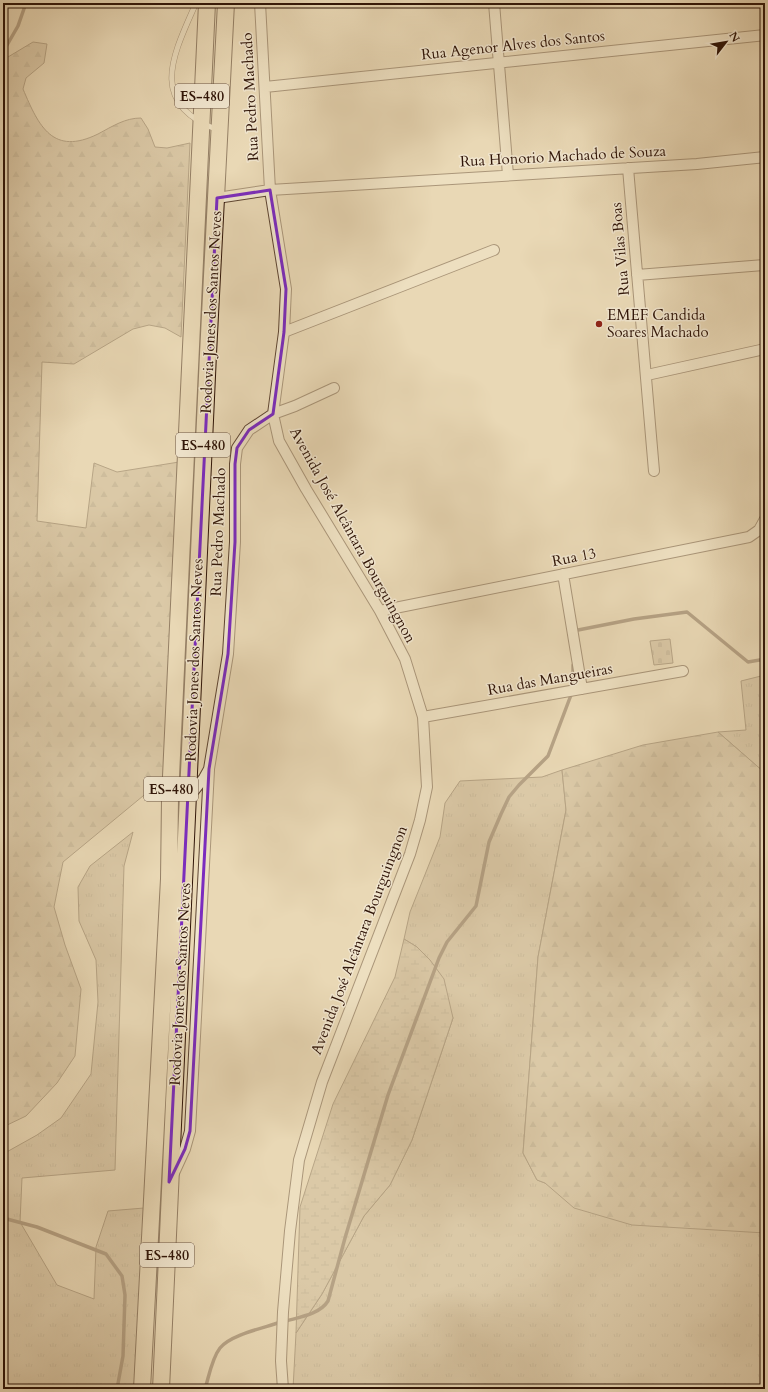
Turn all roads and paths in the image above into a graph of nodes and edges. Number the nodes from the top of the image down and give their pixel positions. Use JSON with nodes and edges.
{"nodes":[{"id":1,"x":196,"y":3,"type":"edge"},
{"id":2,"x":207,"y":3,"type":"edge"},
{"id":3,"x":226,"y":3,"type":"edge"},
{"id":4,"x":260,"y":3,"type":"edge"},
{"id":5,"x":494,"y":3,"type":"edge"},
{"id":6,"x":765,"y":35,"type":"edge"},
{"id":7,"x":498,"y":61,"type":"junction"},
{"id":8,"x":265,"y":87,"type":"junction"},
{"id":9,"x":201,"y":124,"type":"junction"},
{"id":10,"x":219,"y":130,"type":"junction"},
{"id":11,"x":765,"y":157,"type":"edge"},
{"id":12,"x":628,"y":168,"type":"junction"},
{"id":13,"x":508,"y":175,"type":"junction"},
{"id":14,"x":270,"y":190,"type":"junction"},
{"id":15,"x":217,"y":198,"type":"junction"},
{"id":16,"x":494,"y":250,"type":"dead end"},
{"id":17,"x":765,"y":265,"type":"edge"},
{"id":18,"x":637,"y":275,"type":"junction"},
{"id":19,"x":284,"y":332,"type":"junction"},
{"id":20,"x":765,"y":349,"type":"edge"},
{"id":21,"x":647,"y":374,"type":"junction"},
{"id":22,"x":334,"y":388,"type":"dead end"},
{"id":23,"x":273,"y":414,"type":"junction"},
{"id":24,"x":654,"y":471,"type":"dead end"},
{"id":25,"x":765,"y":519,"type":"edge"},
{"id":26,"x":563,"y":574,"type":"junction"},
{"id":27,"x":380,"y":611,"type":"junction"},
{"id":28,"x":683,"y":671,"type":"dead end"},
{"id":29,"x":582,"y":689,"type":"junction"},
{"id":30,"x":423,"y":717,"type":"junction"},
{"id":31,"x":209,"y":768,"type":"junction"},
{"id":32,"x":189,"y":797,"type":"junction"},
{"id":33,"x":170,"y":1182,"type":"junction"},
{"id":34,"x":142,"y":1389,"type":"edge"},
{"id":35,"x":160,"y":1389,"type":"edge"},
{"id":36,"x":283,"y":1389,"type":"edge"}],
"edges":[{"from":1,"to":9,"type":"lane"},
{"from":2,"to":9,"type":"main road","name":"Rodovia Jones dos Santos Neves","number":"ES-480"},
{"from":3,"to":10,"type":"main road","name":"Rodovia Jones dos Santos Neves","number":"ES-480"},
{"from":4,"to":8,"type":"street","name":"Rua Pedro Machado"},
{"from":5,"to":7,"type":"street"},
{"from":6,"to":7,"type":"street","name":"Rua Agenor Alves dos Santos"},
{"from":7,"to":8,"type":"street","name":"Rua Agenor Alves dos Santos"},
{"from":7,"to":13,"type":"street"},
{"from":8,"to":14,"type":"street","name":"Rua Pedro Machado"},
{"from":9,"to":10,"type":"lane"},
{"from":9,"to":34,"type":"main road","name":"Rodovia Jones dos Santos Neves","number":"ES-480"},
{"from":10,"to":15,"type":"main road","name":"Rodovia Jones dos Santos Neves","number":"ES-480"},
{"from":11,"to":12,"type":"street","name":"Rua Honorio Machado de Souza"},
{"from":12,"to":13,"type":"street","name":"Rua Honorio Machado de Souza"},
{"from":12,"to":18,"type":"street","name":"Rua Vilas Boas"},
{"from":13,"to":14,"type":"street","name":"Rua Honorio Machado de Souza"},
{"from":14,"to":15,"type":"street","name":"Rua Honorio Machado de Souza"},
{"from":14,"to":19,"type":"street","name":"Rua Pedro Machado"},
{"from":15,"to":32,"type":"main road","name":"Rodovia Jones dos Santos Neves","number":"ES-480"},
{"from":16,"to":19,"type":"street"},
{"from":17,"to":18,"type":"street"},
{"from":18,"to":21,"type":"street","name":"Rua Vilas Boas"},
{"from":19,"to":23,"type":"street"},
{"from":20,"to":21,"type":"street"},
{"from":21,"to":24,"type":"street","name":"Rua Vilas Boas"},
{"from":22,"to":23,"type":"street","name":"Rua Pedro Machado"},
{"from":23,"to":27,"type":"street","name":"Avenida José Alcântara Bourguingnon"},
{"from":23,"to":31,"type":"street","name":"Rua Pedro Machado"},
{"from":25,"to":26,"type":"street","name":"Rua 13"},
{"from":26,"to":27,"type":"street","name":"Rua 13"},
{"from":26,"to":29,"type":"street"},
{"from":27,"to":30,"type":"street","name":"Avenida José Alcântara Bourguingnon"},
{"from":28,"to":29,"type":"street","name":"Rua das Mangueiras"},
{"from":29,"to":30,"type":"street","name":"Rua das Mangueiras"},
{"from":30,"to":36,"type":"street","name":"Avenida José Alcântara Bourguingnon"},
{"from":31,"to":32,"type":"street","name":"Rua Pedro Machado"},
{"from":31,"to":33,"type":"street","name":"Rua Pedro Machado"},
{"from":32,"to":33,"type":"main road","name":"Rodovia Jones dos Santos Neves","number":"ES-480"},
{"from":33,"to":35,"type":"main road","name":"Rodovia Jones dos Santos Neves","number":"ES-480"}]}
